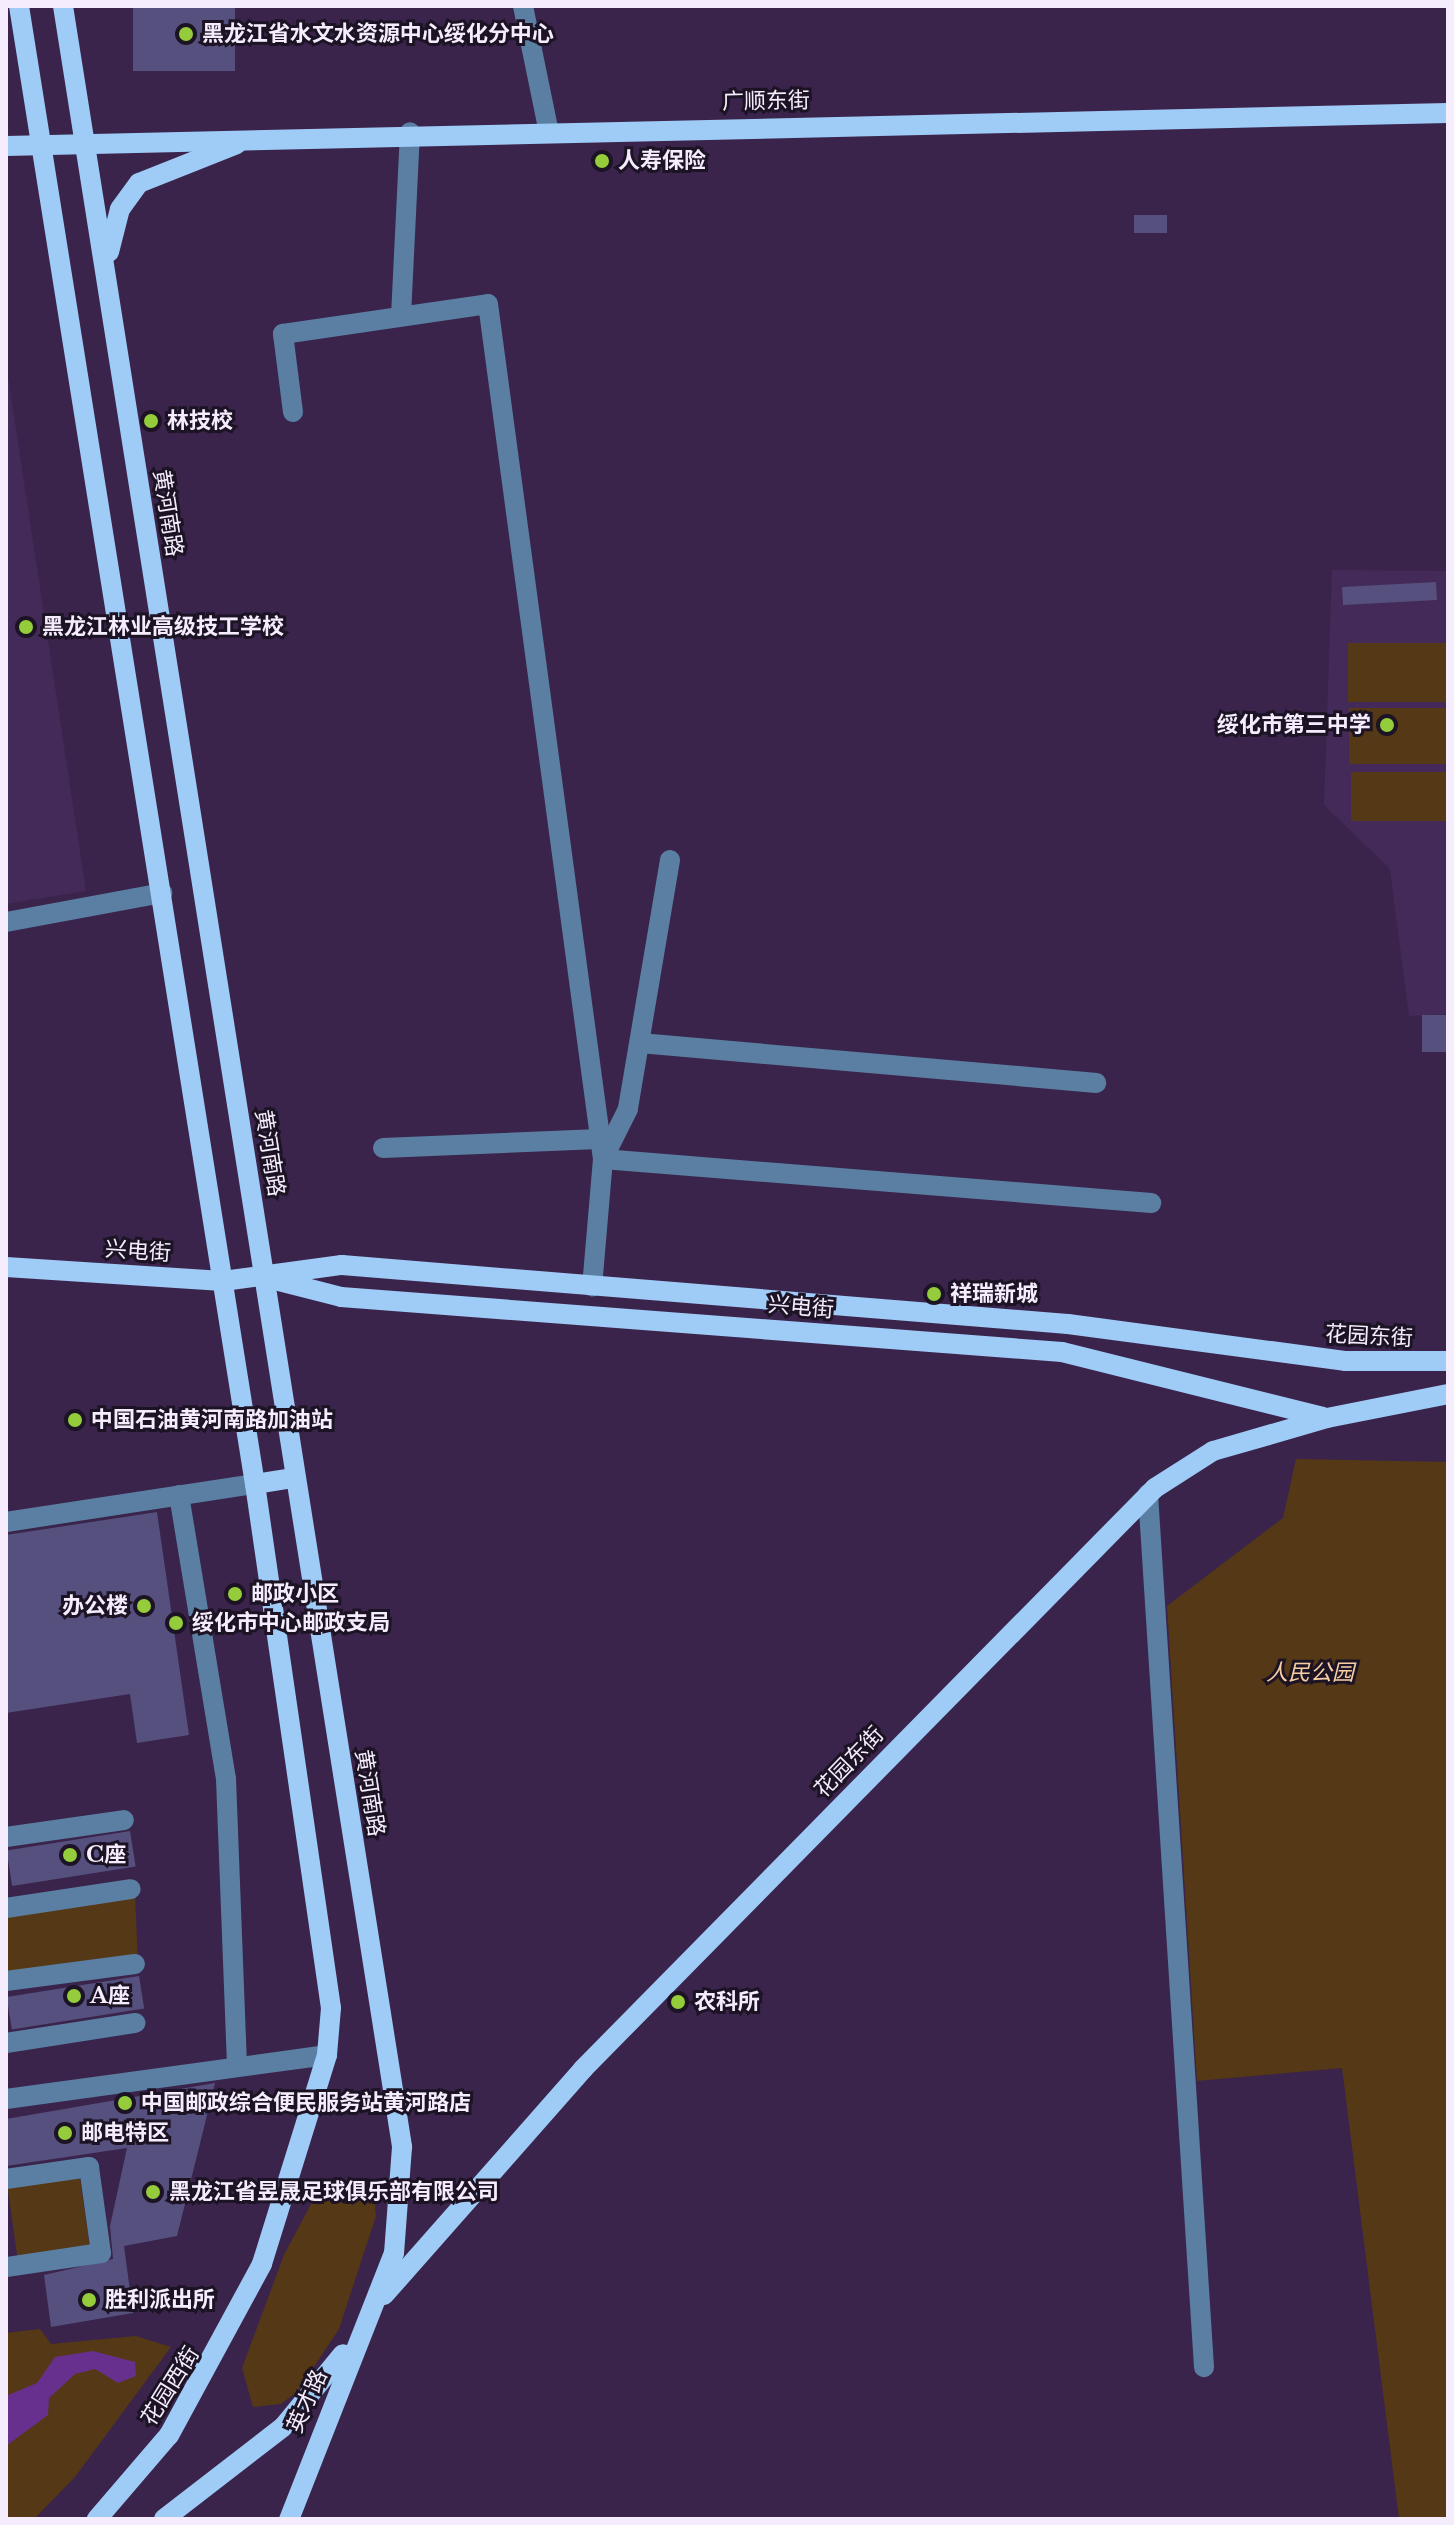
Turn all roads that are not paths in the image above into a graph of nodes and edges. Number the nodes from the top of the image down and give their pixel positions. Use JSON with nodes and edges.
{"nodes":[{"id":1,"x":19,"y":6,"type":"edge"},
{"id":2,"x":63,"y":6,"type":"edge"},
{"id":3,"x":523,"y":6,"type":"edge"},
{"id":4,"x":1448,"y":113,"type":"edge"},
{"id":5,"x":548,"y":128,"type":"junction"},
{"id":6,"x":410,"y":132,"type":"junction"},
{"id":7,"x":264,"y":136,"type":"junction"},
{"id":8,"x":85,"y":142,"type":"junction"},
{"id":9,"x":40,"y":144,"type":"junction"},
{"id":10,"x":6,"y":146,"type":"edge"},
{"id":11,"x":105,"y":276,"type":"junction"},
{"id":12,"x":401,"y":316,"type":"junction"},
{"id":13,"x":293,"y":412,"type":"dead end"},
{"id":14,"x":670,"y":860,"type":"dead end"},
{"id":15,"x":162,"y":893,"type":"junction"},
{"id":16,"x":6,"y":922,"type":"edge"},
{"id":17,"x":640,"y":1043,"type":"junction"},
{"id":18,"x":1096,"y":1083,"type":"dead end"},
{"id":19,"x":383,"y":1148,"type":"dead end"},
{"id":20,"x":601,"y":1149,"type":"junction"},
{"id":21,"x":1151,"y":1203,"type":"dead end"},
{"id":22,"x":6,"y":1267,"type":"edge"},
{"id":23,"x":266,"y":1278,"type":"junction"},
{"id":24,"x":223,"y":1281,"type":"junction"},
{"id":25,"x":592,"y":1287,"type":"junction"},
{"id":26,"x":590,"y":1314,"type":"junction"},
{"id":27,"x":1240,"y":1348,"type":"joint"},
{"id":28,"x":1448,"y":1361,"type":"edge"},
{"id":29,"x":1448,"y":1394,"type":"edge"},
{"id":30,"x":1327,"y":1418,"type":"junction"},
{"id":31,"x":294,"y":1478,"type":"junction"},
{"id":32,"x":255,"y":1484,"type":"junction"},
{"id":33,"x":1148,"y":1494,"type":"junction"},
{"id":34,"x":179,"y":1495,"type":"junction"},
{"id":35,"x":6,"y":1522,"type":"edge"},
{"id":36,"x":124,"y":1820,"type":"dead end"},
{"id":37,"x":6,"y":1837,"type":"edge"},
{"id":38,"x":131,"y":1889,"type":"dead end"},
{"id":39,"x":6,"y":1908,"type":"edge"},
{"id":40,"x":135,"y":1964,"type":"dead end"},
{"id":41,"x":6,"y":1981,"type":"edge"},
{"id":42,"x":135,"y":2023,"type":"dead end"},
{"id":43,"x":6,"y":2043,"type":"edge"},
{"id":44,"x":327,"y":2055,"type":"junction"},
{"id":45,"x":237,"y":2063,"type":"junction"},
{"id":46,"x":6,"y":2099,"type":"edge"},
{"id":47,"x":6,"y":2179,"type":"edge"},
{"id":48,"x":6,"y":2267,"type":"edge"},
{"id":49,"x":375,"y":2306,"type":"junction"},
{"id":50,"x":1204,"y":2367,"type":"dead end"},
{"id":51,"x":97,"y":2519,"type":"edge"},
{"id":52,"x":164,"y":2519,"type":"edge"},
{"id":53,"x":289,"y":2519,"type":"edge"}],
"edges":[{"from":1,"to":9,"type":"main road"},
{"from":2,"to":8,"type":"main road","name":"黄河南路"},
{"from":3,"to":5,"type":"street"},
{"from":4,"to":5,"type":"main road","name":"广顺东街"},
{"from":5,"to":6,"type":"main road","name":"广顺东街"},
{"from":6,"to":7,"type":"main road","name":"广顺东街"},
{"from":6,"to":12,"type":"street"},
{"from":7,"to":8,"type":"main road","name":"广顺东街"},
{"from":7,"to":11,"type":"main road"},
{"from":8,"to":9,"type":"main road","name":"广顺东街"},
{"from":8,"to":11,"type":"main road","name":"黄河南路"},
{"from":9,"to":10,"type":"main road","name":"广顺东街"},
{"from":9,"to":15,"type":"main road"},
{"from":11,"to":23,"type":"main road","name":"黄河南路"},
{"from":12,"to":13,"type":"street"},
{"from":12,"to":20,"type":"street"},
{"from":14,"to":17,"type":"street"},
{"from":15,"to":16,"type":"street"},
{"from":15,"to":24,"type":"main road"},
{"from":17,"to":18,"type":"street"},
{"from":17,"to":20,"type":"street"},
{"from":19,"to":20,"type":"street"},
{"from":20,"to":21,"type":"street"},
{"from":20,"to":25,"type":"street"},
{"from":22,"to":24,"type":"main road","name":"兴电街"},
{"from":23,"to":24,"type":"main road","name":"兴电街"},
{"from":23,"to":25,"type":"main road","name":"兴电街"},
{"from":23,"to":26,"type":"main road","name":"兴电街"},
{"from":23,"to":31,"type":"main road","name":"黄河南路"},
{"from":24,"to":32,"type":"main road"},
{"from":25,"to":26,"type":"main road"},
{"from":25,"to":27,"type":"main road","name":"兴电街"},
{"from":26,"to":30,"type":"main road","name":"兴电街"},
{"from":27,"to":28,"type":"main road","name":"花园东街"},
{"from":29,"to":30,"type":"main road","name":"花园东街"},
{"from":30,"to":33,"type":"main road","name":"花园东街"},
{"from":31,"to":32,"type":"main road"},
{"from":31,"to":49,"type":"main road","name":"黄河南路"},
{"from":32,"to":34,"type":"street"},
{"from":32,"to":44,"type":"main road"},
{"from":33,"to":49,"type":"main road","name":"花园东街"},
{"from":33,"to":50,"type":"street"},
{"from":34,"to":35,"type":"street"},
{"from":34,"to":45,"type":"street"},
{"from":36,"to":37,"type":"street"},
{"from":38,"to":39,"type":"street"},
{"from":40,"to":41,"type":"street"},
{"from":42,"to":43,"type":"street"},
{"from":44,"to":45,"type":"street"},
{"from":44,"to":51,"type":"main road","name":"花园西街"},
{"from":45,"to":46,"type":"street"},
{"from":47,"to":48,"type":"street"},
{"from":49,"to":52,"type":"main road"},
{"from":49,"to":53,"type":"main road","name":"英才路"}]}
